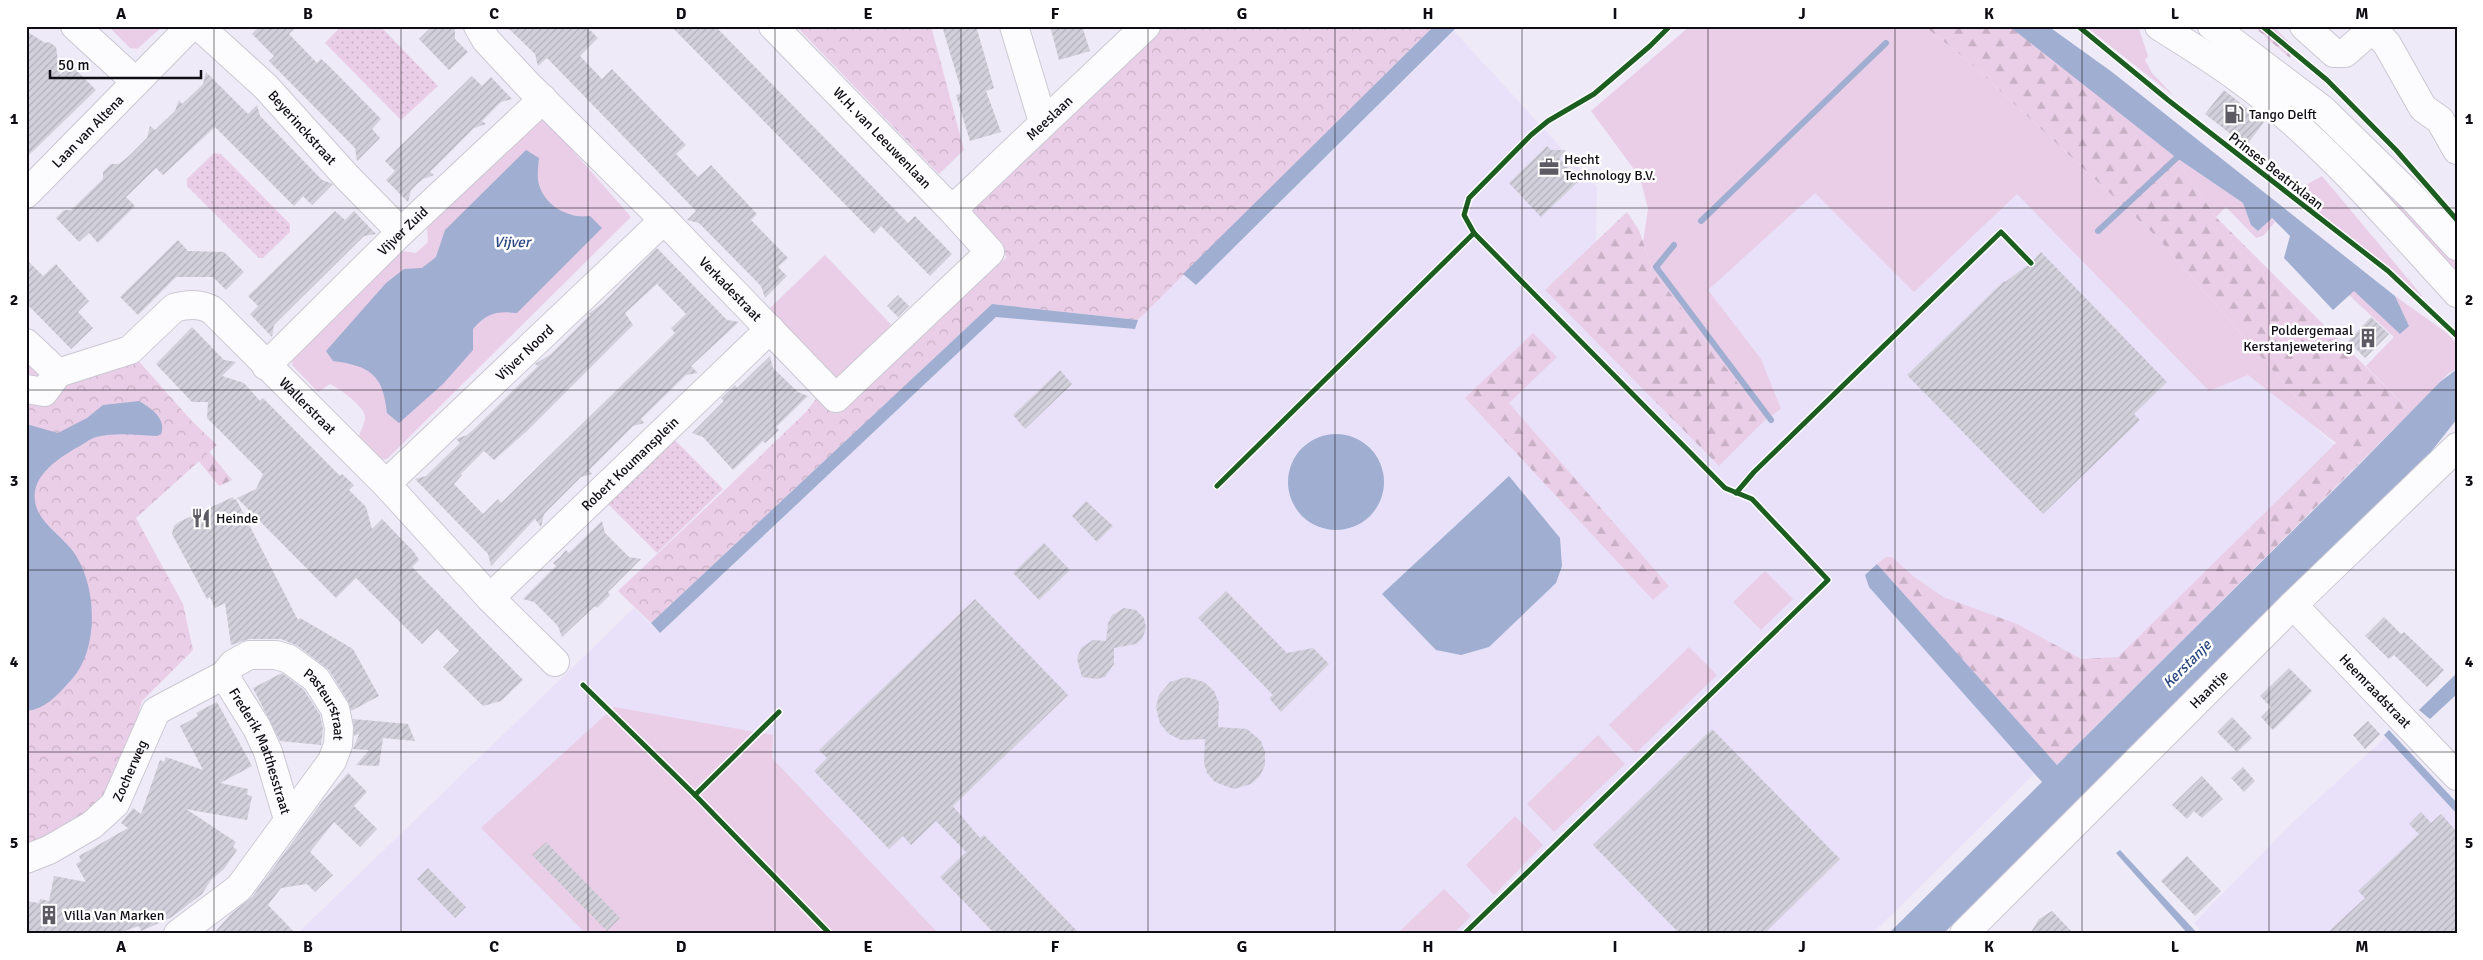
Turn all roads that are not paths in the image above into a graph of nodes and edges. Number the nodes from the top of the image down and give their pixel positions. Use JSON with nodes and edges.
{"nodes":[{"id":1,"x":75,"y":26,"type":"edge"},
{"id":2,"x":190,"y":26,"type":"edge"},
{"id":3,"x":199,"y":26,"type":"edge"},
{"id":4,"x":478,"y":26,"type":"edge"},
{"id":5,"x":773,"y":26,"type":"edge"},
{"id":6,"x":1014,"y":26,"type":"edge"},
{"id":7,"x":1146,"y":26,"type":"edge"},
{"id":8,"x":2159,"y":26,"type":"edge"},
{"id":9,"x":2212,"y":26,"type":"edge"},
{"id":10,"x":2304,"y":26,"type":"edge"},
{"id":11,"x":2374,"y":28,"type":"edge"},
{"id":12,"x":136,"y":82,"type":"junction"},
{"id":13,"x":543,"y":99,"type":"junction"},
{"id":14,"x":1043,"y":122,"type":"junction"},
{"id":15,"x":2457,"y":150,"type":"edge"},
{"id":16,"x":26,"y":194,"type":"edge"},
{"id":17,"x":952,"y":210,"type":"junction"},
{"id":18,"x":664,"y":220,"type":"junction"},
{"id":19,"x":401,"y":232,"type":"junction"},
{"id":20,"x":2457,"y":246,"type":"edge"},
{"id":21,"x":990,"y":252,"type":"joint"},
{"id":22,"x":2457,"y":293,"type":"edge"},
{"id":23,"x":770,"y":329,"type":"junction"},
{"id":24,"x":26,"y":343,"type":"edge"},
{"id":25,"x":266,"y":366,"type":"junction"},
{"id":26,"x":58,"y":373,"type":"junction"},
{"id":27,"x":26,"y":389,"type":"edge"},
{"id":28,"x":2457,"y":447,"type":"edge"},
{"id":29,"x":386,"y":484,"type":"junction"},
{"id":30,"x":490,"y":598,"type":"junction"},
{"id":31,"x":2293,"y":605,"type":"junction"},
{"id":32,"x":555,"y":662,"type":"dead end"},
{"id":33,"x":224,"y":675,"type":"junction"},
{"id":34,"x":2457,"y":776,"type":"edge"},
{"id":35,"x":288,"y":819,"type":"junction"},
{"id":36,"x":26,"y":859,"type":"edge"},
{"id":37,"x":178,"y":934,"type":"edge"},
{"id":38,"x":1964,"y":934,"type":"edge"}],
"edges":[{"from":1,"to":12,"type":"street"},
{"from":2,"to":12,"type":"street","name":"Laan van Altena"},
{"from":3,"to":19,"type":"street","name":"Beyerinckstraat"},
{"from":4,"to":13,"type":"street","name":"Verkadestraat"},
{"from":5,"to":17,"type":"street","name":"W.H. van Leeuwenlaan"},
{"from":6,"to":14,"type":"street"},
{"from":7,"to":14,"type":"street","name":"Meeslaan"},
{"from":8,"to":22,"type":"street"},
{"from":9,"to":20,"type":"street"},
{"from":10,"to":11,"type":"street"},
{"from":11,"to":15,"type":"street"},
{"from":12,"to":16,"type":"street","name":"Laan van Altena"},
{"from":13,"to":18,"type":"street","name":"Verkadestraat"},
{"from":13,"to":19,"type":"street","name":"Vijver Zuid"},
{"from":14,"to":17,"type":"street","name":"Meeslaan"},
{"from":17,"to":21,"type":"street","name":"W.H. van Leeuwenlaan"},
{"from":18,"to":23,"type":"street","name":"Verkadestraat"},
{"from":18,"to":29,"type":"street","name":"Vijver Noord"},
{"from":19,"to":25,"type":"street","name":"Vijver Zuid"},
{"from":21,"to":23,"type":"street","name":"Verkadestraat"},
{"from":23,"to":30,"type":"street","name":"Robert Koumansplein"},
{"from":24,"to":26,"type":"street"},
{"from":25,"to":26,"type":"street","name":"Wallerstraat"},
{"from":25,"to":29,"type":"street","name":"Wallerstraat"},
{"from":26,"to":27,"type":"street"},
{"from":28,"to":31,"type":"street","name":"Haantje"},
{"from":29,"to":30,"type":"street","name":"Wallerstraat"},
{"from":30,"to":32,"type":"street","name":"Wallerstraat"},
{"from":31,"to":34,"type":"street","name":"Heemraadstraat"},
{"from":31,"to":38,"type":"street","name":"Haantje"},
{"from":33,"to":35,"type":"street","name":"Frederik Matthesstraat"},
{"from":33,"to":35,"type":"street","name":"Pasteurstraat"},
{"from":33,"to":36,"type":"street","name":"Zocherweg"},
{"from":35,"to":37,"type":"street","name":"Frederik Matthesstraat"}]}
